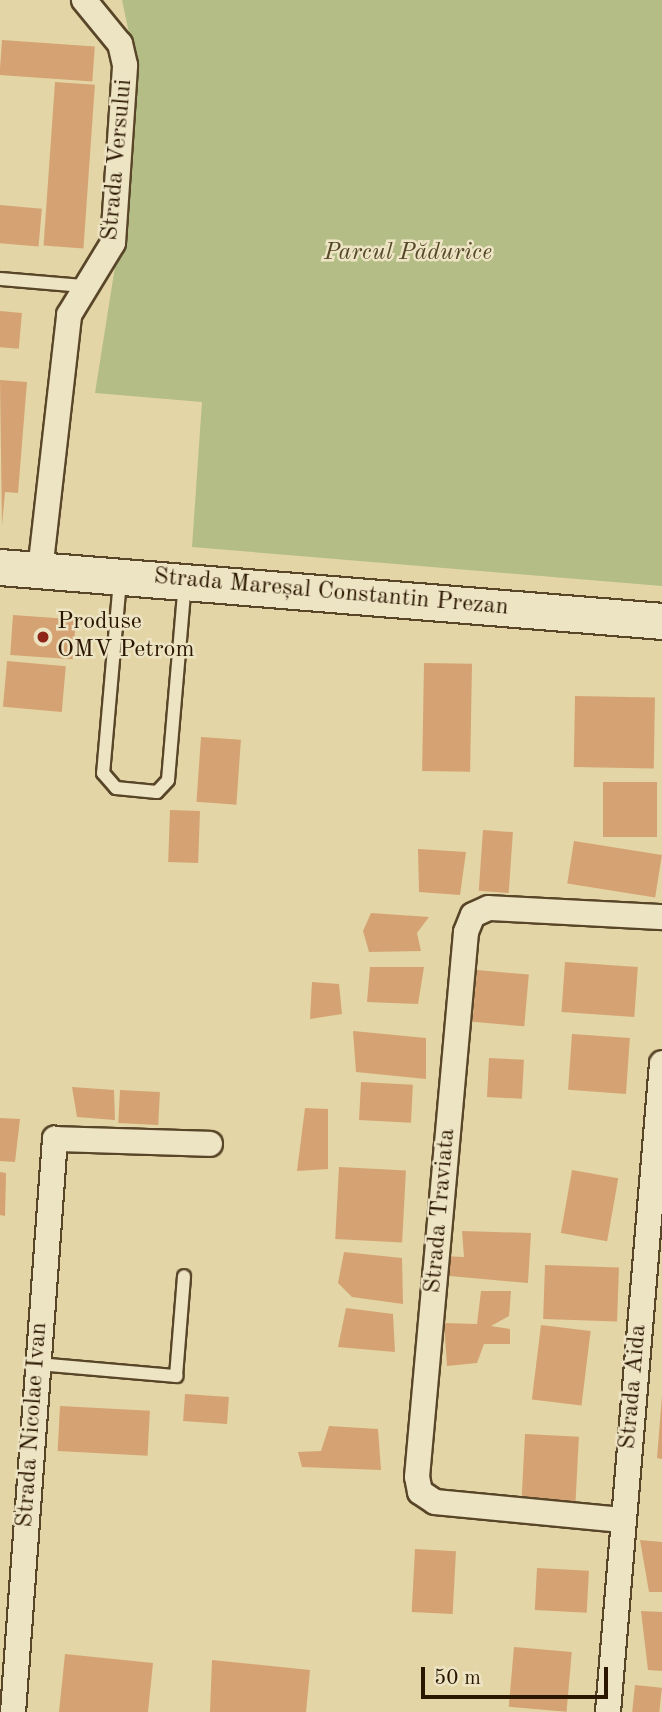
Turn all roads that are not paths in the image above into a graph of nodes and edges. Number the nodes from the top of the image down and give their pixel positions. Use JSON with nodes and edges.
{"nodes":[{"id":1,"x":84,"y":0,"type":"edge"},
{"id":2,"x":0,"y":279,"type":"edge"},
{"id":3,"x":83,"y":286,"type":"junction"},
{"id":4,"x":0,"y":566,"type":"edge"},
{"id":5,"x":40,"y":570,"type":"junction"},
{"id":6,"x":121,"y":576,"type":"junction"},
{"id":7,"x":185,"y":580,"type":"junction"},
{"id":8,"x":662,"y":621,"type":"edge"},
{"id":9,"x":662,"y":917,"type":"edge"},
{"id":10,"x":662,"y":1063,"type":"edge"},
{"id":11,"x":210,"y":1144,"type":"dead end"},
{"id":12,"x":184,"y":1276,"type":"dead end"},
{"id":13,"x":38,"y":1364,"type":"junction"},
{"id":14,"x":622,"y":1520,"type":"junction"},
{"id":15,"x":13,"y":1712,"type":"edge"},
{"id":16,"x":608,"y":1712,"type":"edge"}],
"edges":[{"from":1,"to":3,"type":"street","name":"Strada Versului"},
{"from":2,"to":3,"type":"lane"},
{"from":3,"to":5,"type":"street","name":"Strada Versului"},
{"from":4,"to":5,"type":"main road","name":"Strada Mareșal Constantin Prezan"},
{"from":5,"to":6,"type":"main road","name":"Strada Mareșal Constantin Prezan"},
{"from":6,"to":7,"type":"main road","name":"Strada Mareșal Constantin Prezan"},
{"from":6,"to":7,"type":"lane"},
{"from":7,"to":8,"type":"main road","name":"Strada Mareșal Constantin Prezan"},
{"from":9,"to":14,"type":"street","name":"Strada Traviata"},
{"from":10,"to":14,"type":"street","name":"Strada Aida"},
{"from":11,"to":13,"type":"street","name":"Strada Nicolae Ivan"},
{"from":12,"to":13,"type":"lane"},
{"from":13,"to":15,"type":"street","name":"Strada Nicolae Ivan"},
{"from":14,"to":16,"type":"street","name":"Strada Aida"}]}
